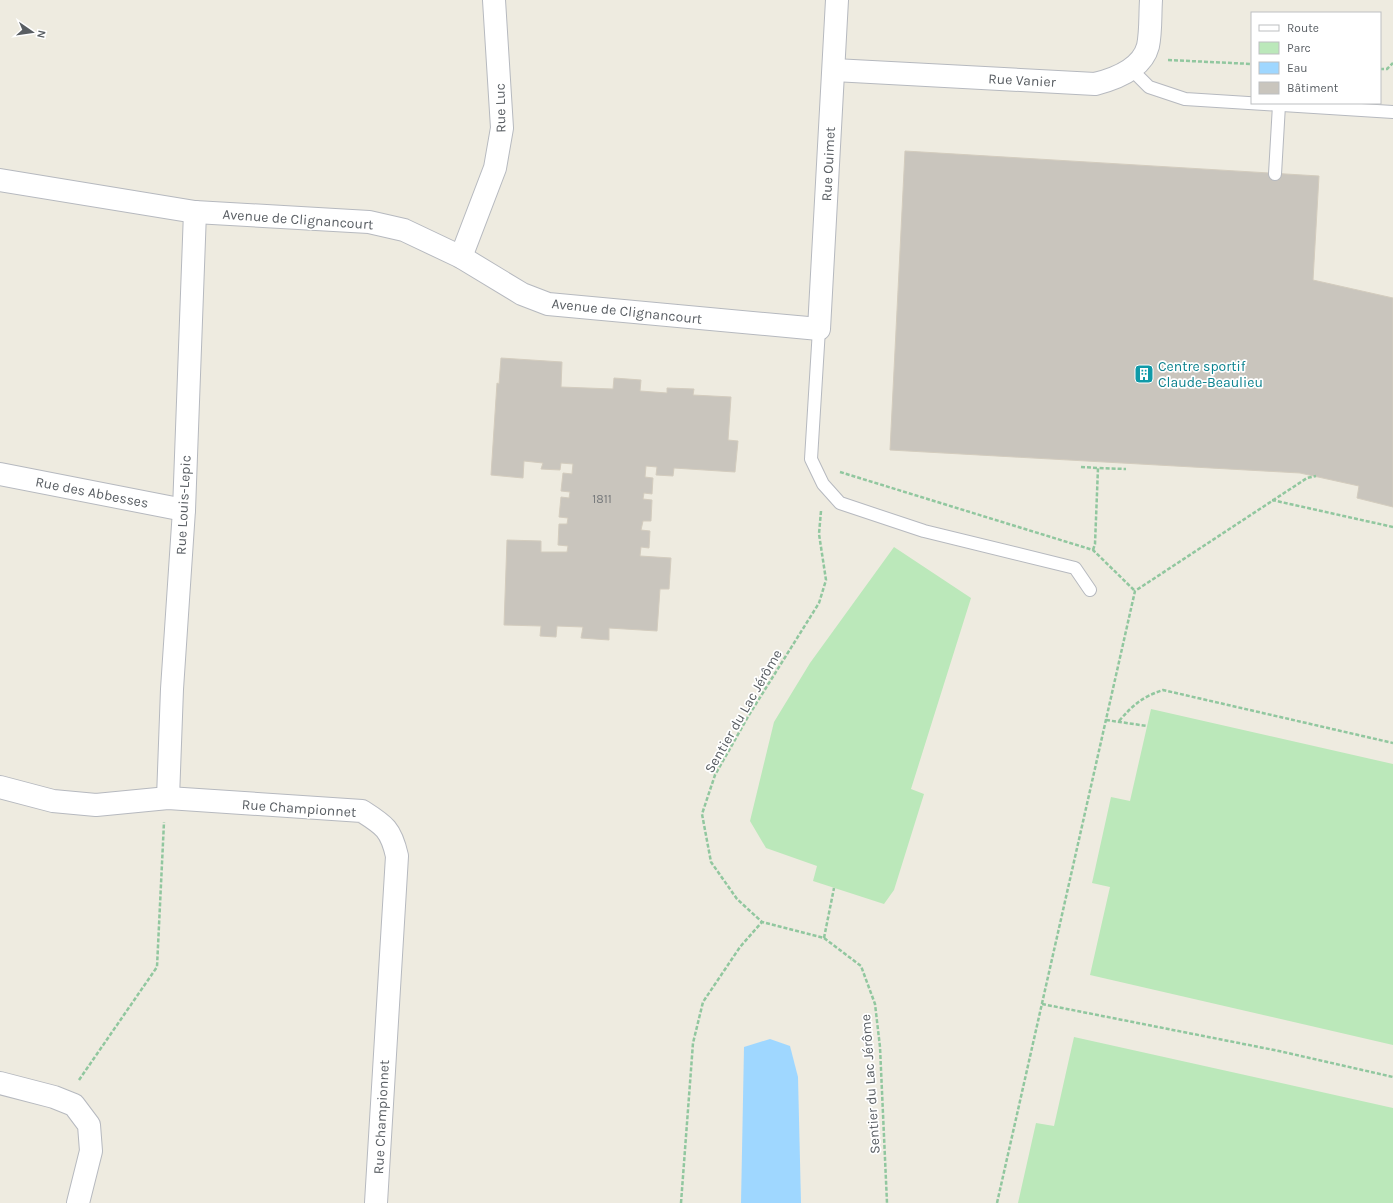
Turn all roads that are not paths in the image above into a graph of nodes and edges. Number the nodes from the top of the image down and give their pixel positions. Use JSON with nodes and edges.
{"nodes":[{"id":1,"x":494,"y":0,"type":"edge"},
{"id":2,"x":837,"y":0,"type":"edge"},
{"id":3,"x":1150,"y":0,"type":"edge"},
{"id":4,"x":1137,"y":62,"type":"junction"},
{"id":5,"x":834,"y":70,"type":"junction"},
{"id":6,"x":1251,"y":103,"type":"edge"},
{"id":7,"x":1263,"y":104,"type":"edge"},
{"id":8,"x":1279,"y":105,"type":"junction"},
{"id":9,"x":1393,"y":112,"type":"edge"},
{"id":10,"x":1275,"y":174,"type":"dead end"},
{"id":11,"x":0,"y":180,"type":"edge"},
{"id":12,"x":195,"y":212,"type":"junction"},
{"id":13,"x":461,"y":257,"type":"junction"},
{"id":14,"x":819,"y":329,"type":"junction"},
{"id":15,"x":0,"y":474,"type":"edge"},
{"id":16,"x":184,"y":510,"type":"junction"},
{"id":17,"x":1090,"y":590,"type":"dead end"},
{"id":18,"x":0,"y":787,"type":"edge"},
{"id":19,"x":168,"y":798,"type":"junction"},
{"id":20,"x":0,"y":1083,"type":"edge"},
{"id":21,"x":78,"y":1203,"type":"edge"},
{"id":22,"x":376,"y":1203,"type":"edge"}],
"edges":[{"from":1,"to":13,"type":"street","name":"Rue Luc"},
{"from":2,"to":5,"type":"street","name":"Rue Ouimet"},
{"from":3,"to":4,"type":"street"},
{"from":4,"to":5,"type":"street","name":"Rue Vanier"},
{"from":4,"to":6,"type":"lane"},
{"from":5,"to":14,"type":"street","name":"Rue Ouimet"},
{"from":7,"to":8,"type":"lane"},
{"from":8,"to":9,"type":"lane"},
{"from":8,"to":10,"type":"lane"},
{"from":11,"to":12,"type":"street","name":"Avenue de Clignancourt"},
{"from":12,"to":13,"type":"street","name":"Avenue de Clignancourt"},
{"from":12,"to":16,"type":"street","name":"Rue Louis-Lepic"},
{"from":13,"to":14,"type":"street","name":"Avenue de Clignancourt"},
{"from":14,"to":17,"type":"lane"},
{"from":15,"to":16,"type":"street","name":"Rue des Abbesses"},
{"from":16,"to":19,"type":"street","name":"Rue Louis-Lepic"},
{"from":18,"to":19,"type":"street","name":"Rue Championnet"},
{"from":19,"to":22,"type":"street","name":"Rue Championnet"},
{"from":20,"to":21,"type":"street"}]}
